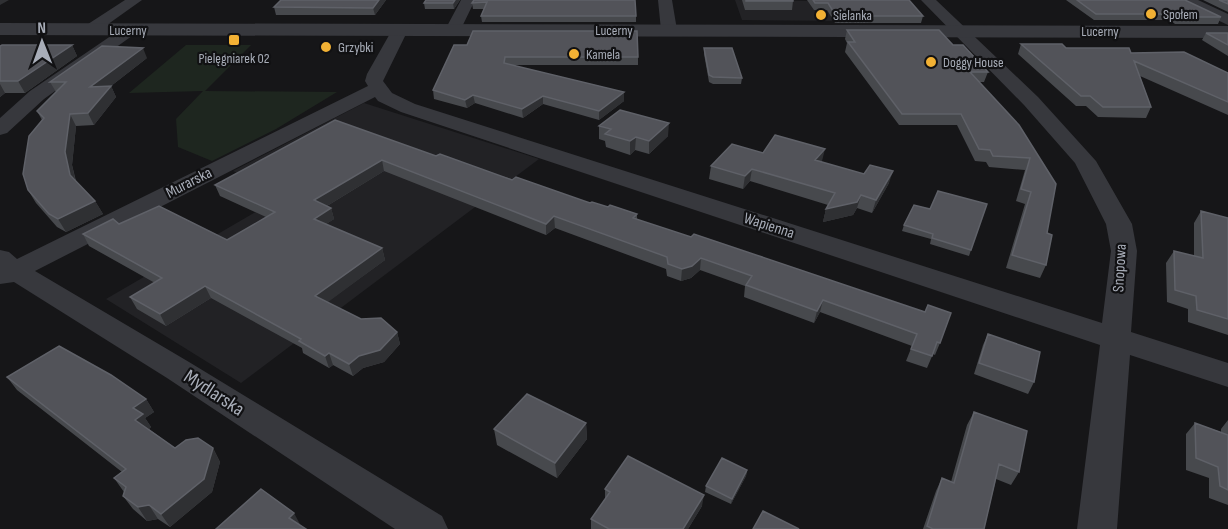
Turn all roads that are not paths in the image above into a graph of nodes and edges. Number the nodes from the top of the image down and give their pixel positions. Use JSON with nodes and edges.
{"nodes":[{"id":1,"x":135,"y":0,"type":"edge"},
{"id":2,"x":468,"y":0,"type":"edge"},
{"id":3,"x":665,"y":0,"type":"edge"},
{"id":4,"x":928,"y":0,"type":"edge"},
{"id":5,"x":1186,"y":0,"type":"edge"},
{"id":6,"x":1228,"y":20,"type":"edge"},
{"id":7,"x":0,"y":29,"type":"edge"},
{"id":8,"x":91,"y":29,"type":"junction"},
{"id":9,"x":130,"y":30,"type":"junction"},
{"id":10,"x":400,"y":30,"type":"junction"},
{"id":11,"x":453,"y":30,"type":"junction"},
{"id":12,"x":669,"y":30,"type":"junction"},
{"id":13,"x":959,"y":31,"type":"junction"},
{"id":14,"x":1228,"y":32,"type":"edge"},
{"id":15,"x":378,"y":88,"type":"junction"},
{"id":16,"x":0,"y":129,"type":"edge"},
{"id":17,"x":5,"y":269,"type":"edge"},
{"id":18,"x":1115,"y":338,"type":"junction"},
{"id":19,"x":1228,"y":375,"type":"edge"},
{"id":20,"x":428,"y":529,"type":"edge"},
{"id":21,"x":1097,"y":529,"type":"edge"}],
"edges":[{"from":1,"to":8,"type":"street"},
{"from":2,"to":11,"type":"street"},
{"from":3,"to":12,"type":"street"},
{"from":4,"to":13,"type":"street","name":"Snopowa"},
{"from":5,"to":6,"type":"street"},
{"from":7,"to":8,"type":"street","name":"Lucerny"},
{"from":8,"to":9,"type":"street","name":"Lucerny"},
{"from":9,"to":10,"type":"street","name":"Lucerny"},
{"from":9,"to":16,"type":"street"},
{"from":10,"to":11,"type":"street","name":"Lucerny"},
{"from":10,"to":15,"type":"street"},
{"from":11,"to":12,"type":"street","name":"Lucerny"},
{"from":12,"to":13,"type":"street","name":"Lucerny"},
{"from":13,"to":14,"type":"street","name":"Lucerny"},
{"from":13,"to":18,"type":"street","name":"Snopowa"},
{"from":15,"to":17,"type":"street","name":"Murarska"},
{"from":15,"to":18,"type":"street","name":"Wapienna"},
{"from":17,"to":20,"type":"street","name":"Mydlarska"},
{"from":18,"to":19,"type":"street","name":"Wapienna"},
{"from":18,"to":21,"type":"street","name":"Snopowa"}]}
